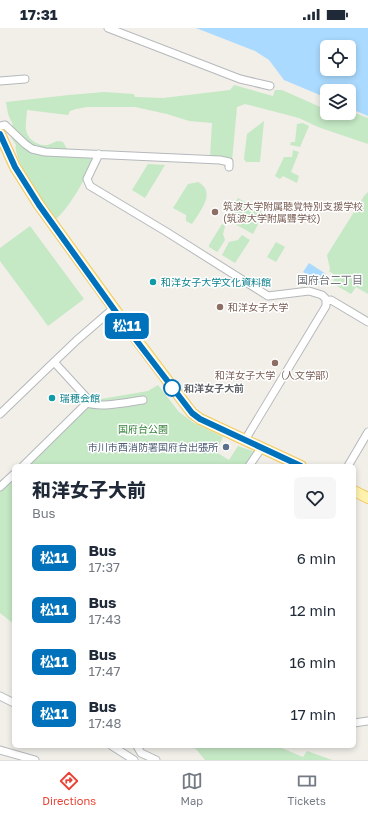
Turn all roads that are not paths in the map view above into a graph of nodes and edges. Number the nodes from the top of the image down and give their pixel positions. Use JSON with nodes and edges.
{"nodes":[{"id":1,"x":108,"y":28,"type":"edge"},
{"id":2,"x":25,"y":80,"type":"dead end"},
{"id":3,"x":0,"y":81,"type":"edge"},
{"id":4,"x":270,"y":86,"type":"dead end"},
{"id":5,"x":0,"y":126,"type":"edge"},
{"id":6,"x":0,"y":134,"type":"edge"},
{"id":7,"x":3,"y":146,"type":"edge"},
{"id":8,"x":99,"y":154,"type":"junction"},
{"id":9,"x":230,"y":167,"type":"dead end"},
{"id":10,"x":327,"y":301,"type":"junction"},
{"id":11,"x":114,"y":308,"type":"junction"},
{"id":12,"x":368,"y":322,"type":"edge"},
{"id":13,"x":54,"y":362,"type":"junction"},
{"id":14,"x":143,"y":400,"type":"dead end"},
{"id":15,"x":87,"y":403,"type":"junction"},
{"id":16,"x":0,"y":414,"type":"edge"},
{"id":17,"x":368,"y":432,"type":"edge"},
{"id":18,"x":245,"y":440,"type":"junction"},
{"id":19,"x":262,"y":447,"type":"junction"},
{"id":20,"x":24,"y":464,"type":"edge"},
{"id":21,"x":250,"y":464,"type":"edge"},
{"id":22,"x":297,"y":464,"type":"edge"},
{"id":23,"x":349,"y":464,"type":"edge"},
{"id":24,"x":12,"y":476,"type":"edge"},
{"id":25,"x":0,"y":487,"type":"edge"},
{"id":26,"x":356,"y":492,"type":"edge"},
{"id":27,"x":368,"y":498,"type":"edge"},
{"id":28,"x":0,"y":696,"type":"edge"},
{"id":29,"x":12,"y":702,"type":"edge"},
{"id":30,"x":368,"y":721,"type":"edge"},
{"id":31,"x":356,"y":724,"type":"edge"},
{"id":32,"x":115,"y":748,"type":"edge"},
{"id":33,"x":0,"y":750,"type":"edge"},
{"id":34,"x":12,"y":757,"type":"edge"},
{"id":35,"x":140,"y":757,"type":"edge"},
{"id":36,"x":35,"y":760,"type":"edge"},
{"id":37,"x":134,"y":760,"type":"edge"},
{"id":38,"x":156,"y":760,"type":"edge"}],
"edges":[{"from":1,"to":4,"type":"street"},
{"from":2,"to":3,"type":"street"},
{"from":5,"to":8,"type":"street"},
{"from":6,"to":7,"type":"main road"},
{"from":7,"to":11,"type":"main road"},
{"from":8,"to":9,"type":"street"},
{"from":8,"to":10,"type":"street"},
{"from":10,"to":12,"type":"street"},
{"from":10,"to":18,"type":"street"},
{"from":11,"to":13,"type":"street"},
{"from":11,"to":18,"type":"main road"},
{"from":13,"to":15,"type":"street"},
{"from":13,"to":16,"type":"street"},
{"from":14,"to":15,"type":"street"},
{"from":15,"to":20,"type":"street"},
{"from":17,"to":23,"type":"street"},
{"from":18,"to":19,"type":"main road"},
{"from":19,"to":21,"type":"street"},
{"from":19,"to":22,"type":"main road"},
{"from":24,"to":25,"type":"street"},
{"from":26,"to":27,"type":"main road"},
{"from":28,"to":29,"type":"street"},
{"from":30,"to":31,"type":"street"},
{"from":32,"to":37,"type":"street"},
{"from":33,"to":34,"type":"street"},
{"from":34,"to":36,"type":"street"},
{"from":35,"to":38,"type":"street"}]}
